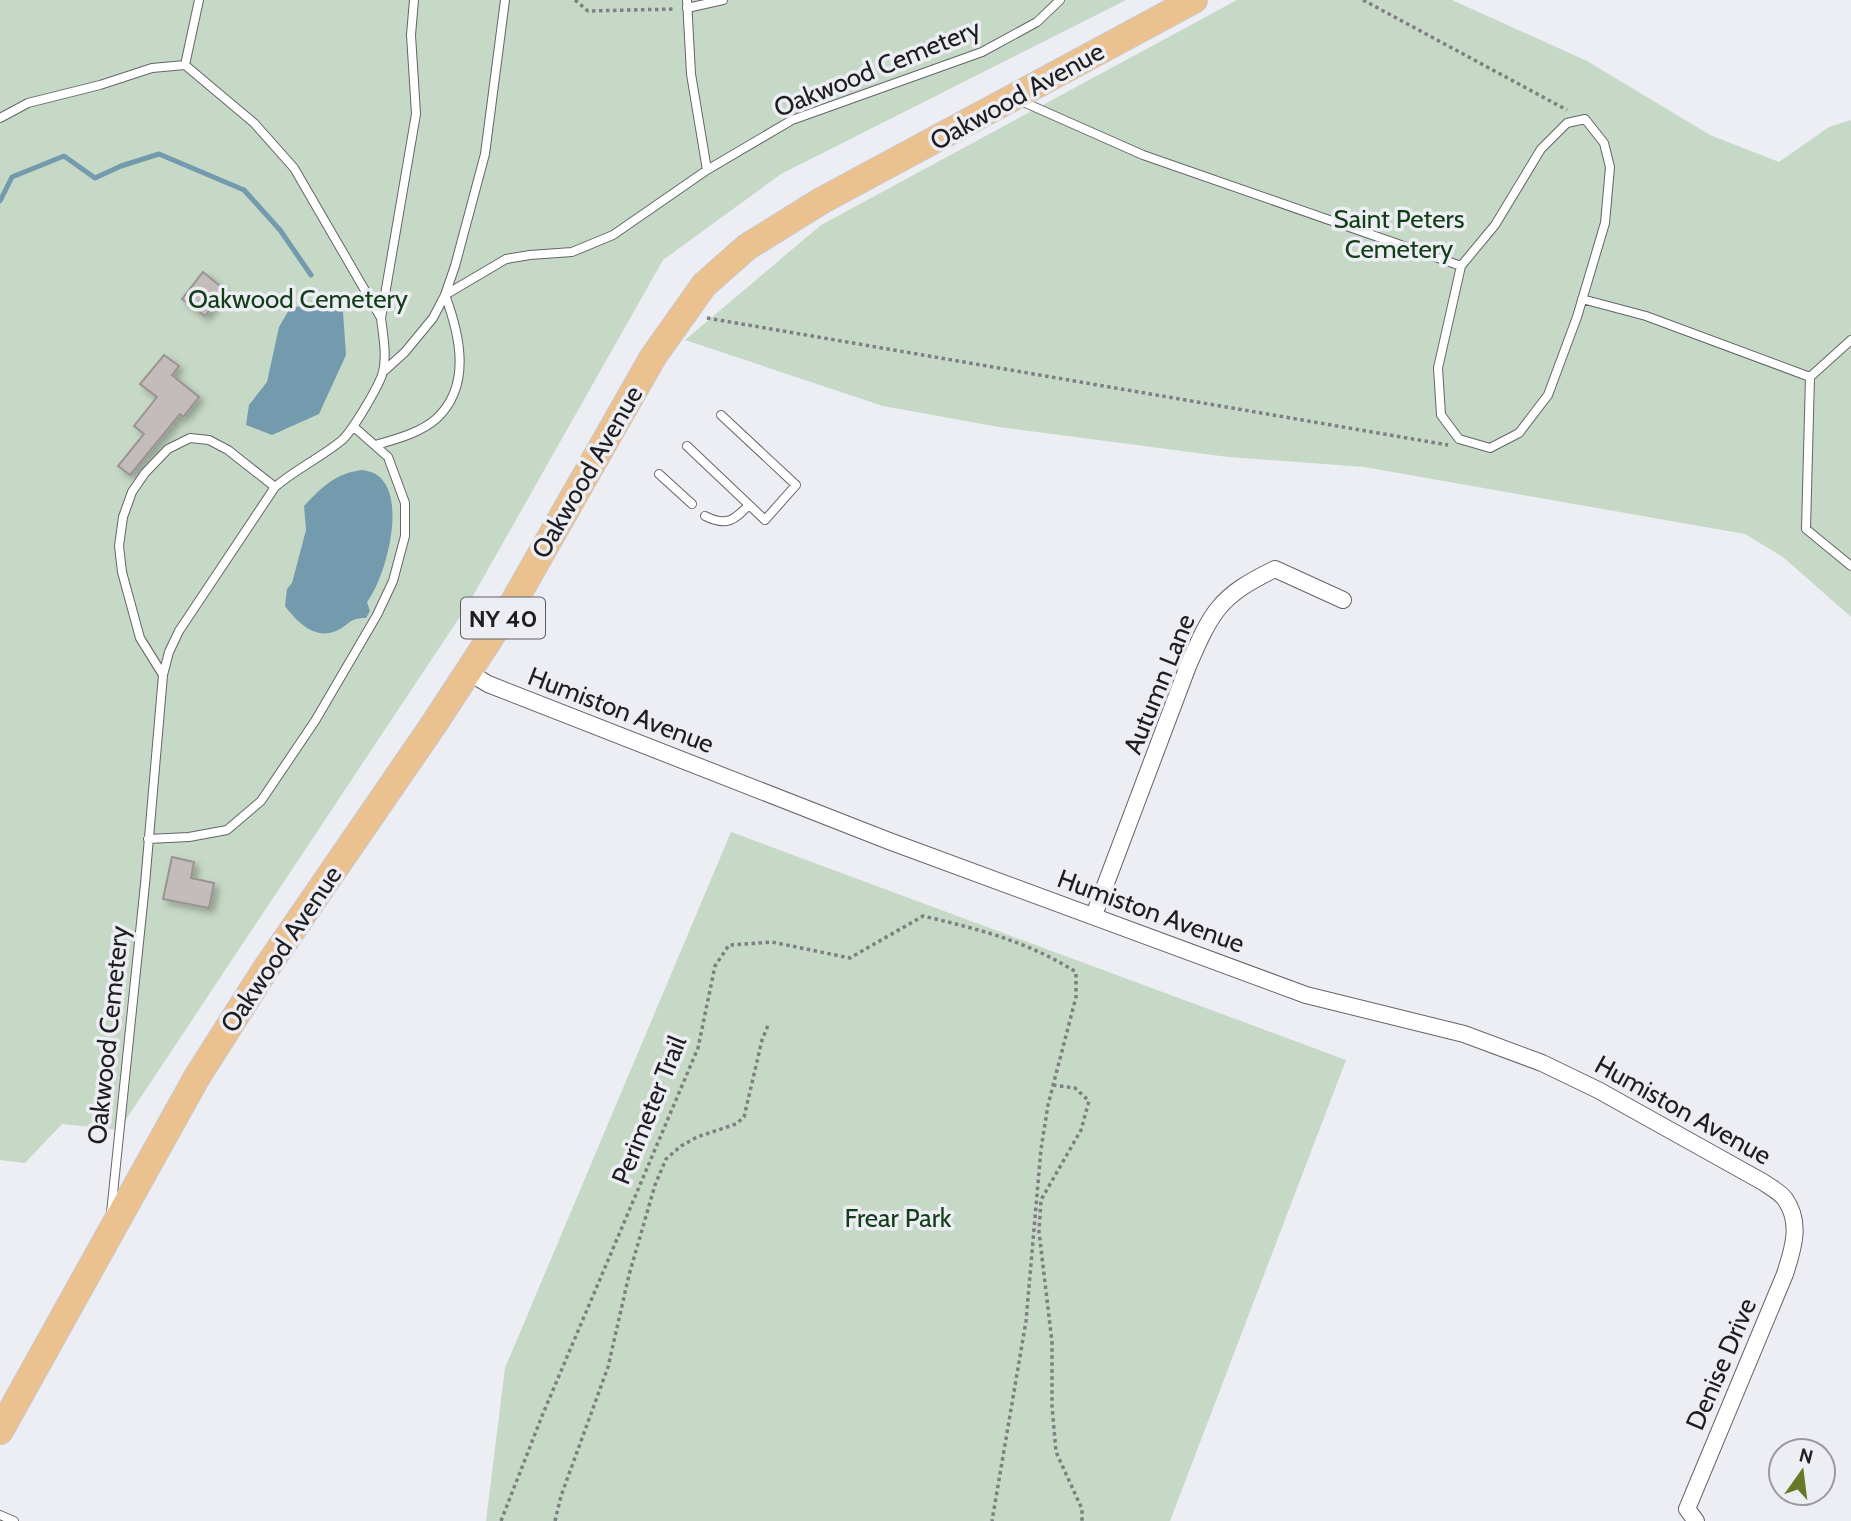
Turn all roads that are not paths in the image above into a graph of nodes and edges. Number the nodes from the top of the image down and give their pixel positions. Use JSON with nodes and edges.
{"nodes":[{"id":1,"x":199,"y":0,"type":"edge"},
{"id":2,"x":414,"y":0,"type":"edge"},
{"id":3,"x":505,"y":0,"type":"edge"},
{"id":4,"x":723,"y":0,"type":"edge"},
{"id":5,"x":1060,"y":0,"type":"edge"},
{"id":6,"x":1194,"y":0,"type":"edge"},
{"id":7,"x":687,"y":4,"type":"edge"},
{"id":8,"x":185,"y":65,"type":"junction"},
{"id":9,"x":1014,"y":98,"type":"junction"},
{"id":10,"x":0,"y":118,"type":"edge"},
{"id":11,"x":707,"y":170,"type":"junction"},
{"id":12,"x":1461,"y":266,"type":"junction"},
{"id":13,"x":445,"y":295,"type":"junction"},
{"id":14,"x":1582,"y":299,"type":"junction"},
{"id":15,"x":381,"y":318,"type":"junction"},
{"id":16,"x":1851,"y":340,"type":"edge"},
{"id":17,"x":383,"y":372,"type":"junction"},
{"id":18,"x":1810,"y":377,"type":"junction"},
{"id":19,"x":721,"y":415,"type":"dead end"},
{"id":20,"x":354,"y":427,"type":"junction"},
{"id":21,"x":376,"y":445,"type":"junction"},
{"id":22,"x":687,"y":446,"type":"dead end"},
{"id":23,"x":659,"y":474,"type":"dead end"},
{"id":24,"x":275,"y":487,"type":"junction"},
{"id":25,"x":692,"y":504,"type":"dead end"},
{"id":26,"x":749,"y":505,"type":"junction"},
{"id":27,"x":705,"y":516,"type":"dead end"},
{"id":28,"x":1851,"y":566,"type":"edge"},
{"id":29,"x":1343,"y":600,"type":"dead end"},
{"id":30,"x":468,"y":673,"type":"junction"},
{"id":31,"x":163,"y":675,"type":"junction"},
{"id":32,"x":148,"y":839,"type":"junction"},
{"id":33,"x":1094,"y":915,"type":"junction"},
{"id":34,"x":1795,"y":1221,"type":"joint"},
{"id":35,"x":108,"y":1236,"type":"junction"},
{"id":36,"x":0,"y":1431,"type":"edge"},
{"id":37,"x":0,"y":1515,"type":"edge"},
{"id":38,"x":13,"y":1521,"type":"edge"},
{"id":39,"x":1696,"y":1521,"type":"edge"}],
"edges":[{"from":1,"to":8,"type":"lane"},
{"from":2,"to":15,"type":"lane","name":"Oakwood Cemetery"},
{"from":3,"to":13,"type":"lane","name":"Oakwood Cemetery"},
{"from":4,"to":7,"type":"lane"},
{"from":5,"to":11,"type":"lane","name":"Oakwood Cemetery"},
{"from":6,"to":9,"type":"main road","name":"Oakwood Avenue","number":"NY 40"},
{"from":7,"to":11,"type":"lane"},
{"from":8,"to":10,"type":"lane"},
{"from":8,"to":15,"type":"lane","name":"Oakwood Cemetery"},
{"from":9,"to":12,"type":"lane"},
{"from":9,"to":30,"type":"main road","name":"Oakwood Avenue","number":"NY 40"},
{"from":11,"to":13,"type":"lane","name":"Oakwood Cemetery"},
{"from":12,"to":14,"type":"lane"},
{"from":12,"to":14,"type":"lane"},
{"from":13,"to":17,"type":"lane","name":"Oakwood Cemetery"},
{"from":13,"to":21,"type":"lane"},
{"from":14,"to":18,"type":"lane"},
{"from":15,"to":17,"type":"lane","name":"Oakwood Cemetery"},
{"from":16,"to":18,"type":"lane"},
{"from":17,"to":20,"type":"lane","name":"Oakwood Cemetery"},
{"from":18,"to":28,"type":"lane"},
{"from":19,"to":26,"type":"lane"},
{"from":20,"to":21,"type":"lane"},
{"from":20,"to":24,"type":"lane","name":"Oakwood Cemetery"},
{"from":21,"to":32,"type":"lane"},
{"from":22,"to":26,"type":"lane"},
{"from":23,"to":25,"type":"lane"},
{"from":24,"to":31,"type":"lane","name":"Oakwood Cemetery"},
{"from":24,"to":31,"type":"lane"},
{"from":26,"to":27,"type":"lane"},
{"from":29,"to":33,"type":"street","name":"Autumn Lane"},
{"from":30,"to":33,"type":"street","name":"Humiston Avenue"},
{"from":30,"to":35,"type":"main road","name":"Oakwood Avenue","number":"NY 40"},
{"from":31,"to":32,"type":"lane","name":"Oakwood Cemetery"},
{"from":32,"to":35,"type":"lane","name":"Oakwood Cemetery"},
{"from":33,"to":34,"type":"street","name":"Humiston Avenue"},
{"from":34,"to":39,"type":"street","name":"Denise Drive"},
{"from":35,"to":36,"type":"main road","name":"Oakwood Avenue","number":"NY 40"},
{"from":37,"to":38,"type":"lane"}]}
